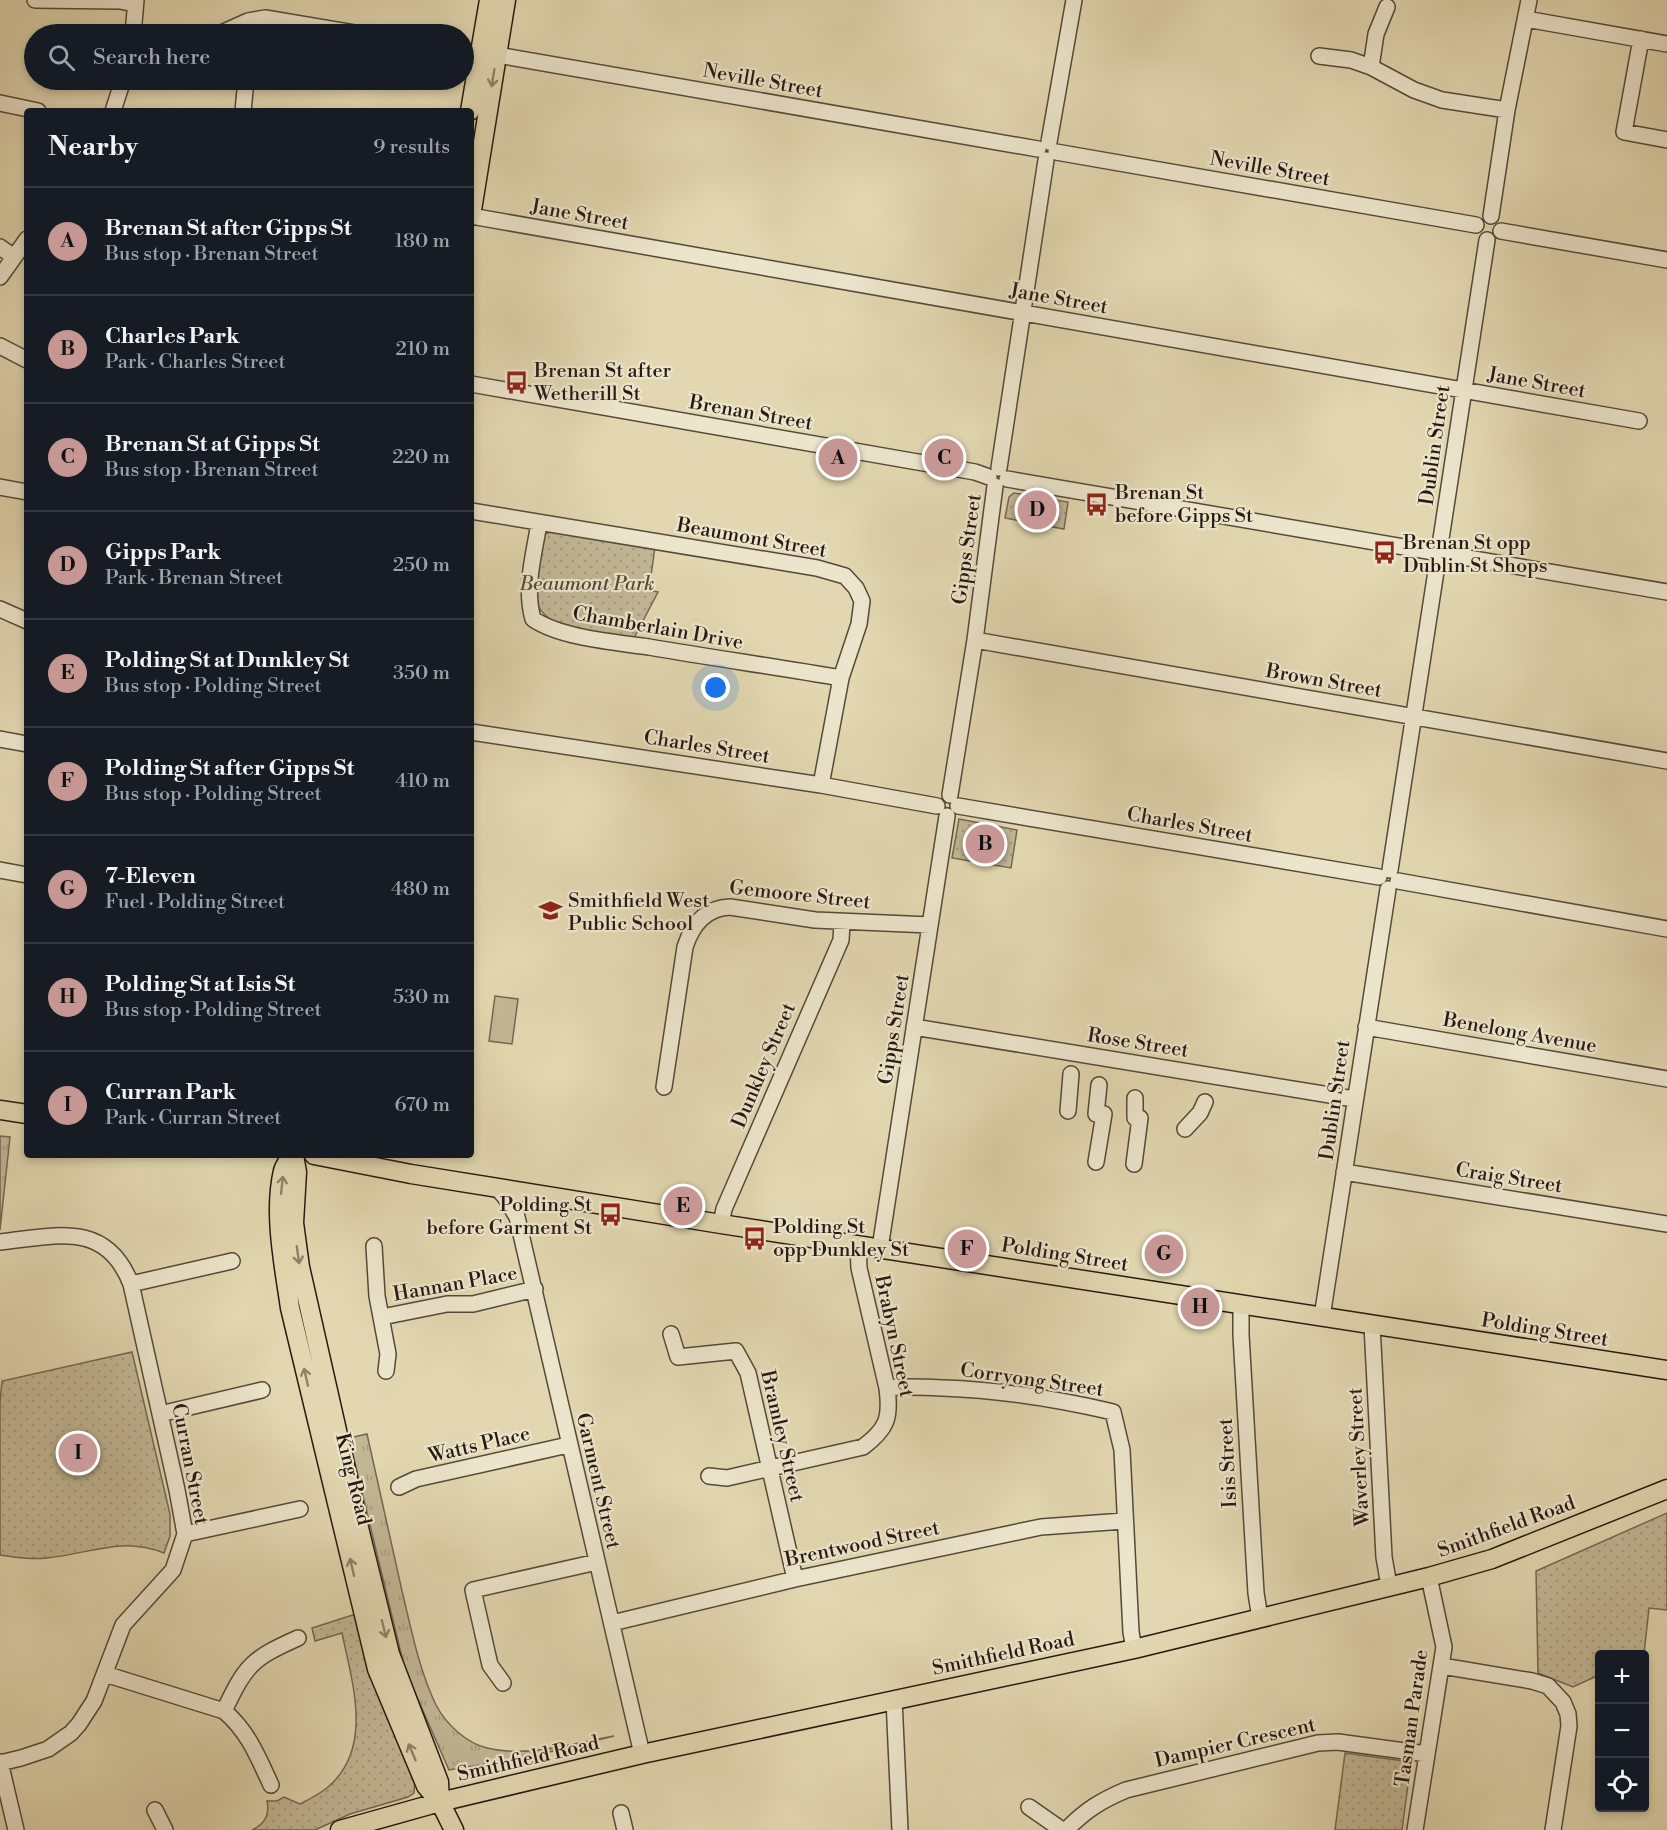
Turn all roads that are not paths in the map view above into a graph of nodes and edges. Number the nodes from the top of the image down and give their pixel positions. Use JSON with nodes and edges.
{"nodes":[{"id":1,"x":35,"y":0,"type":"edge"},
{"id":2,"x":489,"y":0,"type":"edge"},
{"id":3,"x":506,"y":0,"type":"edge"},
{"id":4,"x":1074,"y":0,"type":"edge"},
{"id":5,"x":1529,"y":0,"type":"edge"},
{"id":6,"x":136,"y":2,"type":"edge"},
{"id":7,"x":1387,"y":7,"type":"dead end"},
{"id":8,"x":1526,"y":19,"type":"junction"},
{"id":9,"x":133,"y":24,"type":"edge"},
{"id":10,"x":242,"y":24,"type":"edge"},
{"id":11,"x":301,"y":24,"type":"edge"},
{"id":12,"x":1641,"y":39,"type":"junction"},
{"id":13,"x":1667,"y":44,"type":"edge"},
{"id":14,"x":488,"y":53,"type":"junction"},
{"id":15,"x":1319,"y":56,"type":"dead end"},
{"id":16,"x":1371,"y":67,"type":"junction"},
{"id":17,"x":120,"y":90,"type":"edge"},
{"id":18,"x":245,"y":90,"type":"edge"},
{"id":19,"x":0,"y":103,"type":"edge"},
{"id":20,"x":24,"y":108,"type":"edge"},
{"id":21,"x":114,"y":108,"type":"edge"},
{"id":22,"x":243,"y":108,"type":"edge"},
{"id":23,"x":471,"y":108,"type":"edge"},
{"id":24,"x":1508,"y":110,"type":"junction"},
{"id":25,"x":1667,"y":140,"type":"edge"},
{"id":26,"x":1047,"y":151,"type":"junction"},
{"id":27,"x":474,"y":187,"type":"edge"},
{"id":28,"x":1491,"y":216,"type":"junction"},
{"id":29,"x":474,"y":217,"type":"edge"},
{"id":30,"x":1476,"y":225,"type":"junction"},
{"id":31,"x":1501,"y":231,"type":"junction"},
{"id":32,"x":1487,"y":240,"type":"junction"},
{"id":33,"x":24,"y":243,"type":"edge"},
{"id":34,"x":0,"y":247,"type":"edge"},
{"id":35,"x":14,"y":257,"type":"junction"},
{"id":36,"x":1667,"y":260,"type":"edge"},
{"id":37,"x":0,"y":277,"type":"edge"},
{"id":38,"x":1023,"y":313,"type":"junction"},
{"id":39,"x":0,"y":346,"type":"edge"},
{"id":40,"x":24,"y":358,"type":"edge"},
{"id":41,"x":474,"y":385,"type":"edge"},
{"id":42,"x":1463,"y":390,"type":"junction"},
{"id":43,"x":1639,"y":421,"type":"dead end"},
{"id":44,"x":998,"y":478,"type":"junction"},
{"id":45,"x":0,"y":487,"type":"edge"},
{"id":46,"x":24,"y":491,"type":"edge"},
{"id":47,"x":474,"y":512,"type":"edge"},
{"id":48,"x":539,"y":523,"type":"junction"},
{"id":49,"x":1440,"y":552,"type":"junction"},
{"id":50,"x":1667,"y":592,"type":"edge"},
{"id":51,"x":0,"y":609,"type":"edge"},
{"id":52,"x":24,"y":620,"type":"edge"},
{"id":53,"x":975,"y":640,"type":"junction"},
{"id":54,"x":841,"y":678,"type":"junction"},
{"id":55,"x":1413,"y":717,"type":"junction"},
{"id":56,"x":474,"y":732,"type":"edge"},
{"id":57,"x":0,"y":739,"type":"edge"},
{"id":58,"x":24,"y":743,"type":"edge"},
{"id":59,"x":1667,"y":761,"type":"edge"},
{"id":60,"x":821,"y":785,"type":"junction"},
{"id":61,"x":948,"y":806,"type":"junction"},
{"id":62,"x":0,"y":870,"type":"edge"},
{"id":63,"x":24,"y":874,"type":"edge"},
{"id":64,"x":1389,"y":879,"type":"junction"},
{"id":65,"x":842,"y":922,"type":"junction"},
{"id":66,"x":930,"y":925,"type":"junction"},
{"id":67,"x":1667,"y":929,"type":"edge"},
{"id":68,"x":914,"y":1027,"type":"junction"},
{"id":69,"x":1366,"y":1027,"type":"junction"},
{"id":70,"x":1071,"y":1074,"type":"dead end"},
{"id":71,"x":1667,"y":1078,"type":"edge"},
{"id":72,"x":1099,"y":1085,"type":"dead end"},
{"id":73,"x":664,"y":1087,"type":"dead end"},
{"id":74,"x":1136,"y":1098,"type":"dead end"},
{"id":75,"x":1354,"y":1099,"type":"junction"},
{"id":76,"x":1205,"y":1102,"type":"dead end"},
{"id":77,"x":0,"y":1110,"type":"edge"},
{"id":78,"x":1068,"y":1111,"type":"dead end"},
{"id":79,"x":24,"y":1114,"type":"edge"},
{"id":80,"x":1185,"y":1129,"type":"dead end"},
{"id":81,"x":291,"y":1158,"type":"edge"},
{"id":82,"x":329,"y":1158,"type":"edge"},
{"id":83,"x":1096,"y":1162,"type":"dead end"},
{"id":84,"x":1134,"y":1164,"type":"dead end"},
{"id":85,"x":1344,"y":1172,"type":"junction"},
{"id":86,"x":496,"y":1187,"type":"junction"},
{"id":87,"x":536,"y":1194,"type":"junction"},
{"id":88,"x":517,"y":1217,"type":"junction"},
{"id":89,"x":721,"y":1224,"type":"junction"},
{"id":90,"x":1667,"y":1224,"type":"edge"},
{"id":91,"x":0,"y":1242,"type":"edge"},
{"id":92,"x":858,"y":1245,"type":"junction"},
{"id":93,"x":374,"y":1246,"type":"dead end"},
{"id":94,"x":880,"y":1248,"type":"junction"},
{"id":95,"x":232,"y":1261,"type":"dead end"},
{"id":96,"x":131,"y":1284,"type":"junction"},
{"id":97,"x":535,"y":1289,"type":"junction"},
{"id":98,"x":1241,"y":1304,"type":"junction"},
{"id":99,"x":382,"y":1317,"type":"junction"},
{"id":100,"x":1322,"y":1317,"type":"junction"},
{"id":101,"x":1372,"y":1325,"type":"junction"},
{"id":102,"x":671,"y":1334,"type":"dead end"},
{"id":103,"x":1667,"y":1370,"type":"edge"},
{"id":104,"x":386,"y":1371,"type":"dead end"},
{"id":105,"x":887,"y":1388,"type":"junction"},
{"id":106,"x":262,"y":1390,"type":"dead end"},
{"id":107,"x":160,"y":1414,"type":"junction"},
{"id":108,"x":568,"y":1445,"type":"junction"},
{"id":109,"x":770,"y":1469,"type":"junction"},
{"id":110,"x":709,"y":1476,"type":"dead end"},
{"id":111,"x":399,"y":1487,"type":"dead end"},
{"id":112,"x":1667,"y":1490,"type":"edge"},
{"id":113,"x":300,"y":1509,"type":"dead end"},
{"id":114,"x":1124,"y":1521,"type":"junction"},
{"id":115,"x":185,"y":1534,"type":"junction"},
{"id":116,"x":597,"y":1562,"type":"junction"},
{"id":117,"x":1429,"y":1576,"type":"junction"},
{"id":118,"x":795,"y":1579,"type":"junction"},
{"id":119,"x":1389,"y":1586,"type":"junction"},
{"id":120,"x":1260,"y":1618,"type":"junction"},
{"id":121,"x":612,"y":1623,"type":"junction"},
{"id":122,"x":298,"y":1638,"type":"dead end"},
{"id":123,"x":1134,"y":1649,"type":"junction"},
{"id":124,"x":1442,"y":1666,"type":"junction"},
{"id":125,"x":105,"y":1674,"type":"junction"},
{"id":126,"x":503,"y":1683,"type":"dead end"},
{"id":127,"x":894,"y":1699,"type":"junction"},
{"id":128,"x":225,"y":1711,"type":"junction"},
{"id":129,"x":642,"y":1754,"type":"junction"},
{"id":130,"x":1427,"y":1754,"type":"junction"},
{"id":131,"x":0,"y":1762,"type":"edge"},
{"id":132,"x":271,"y":1785,"type":"dead end"},
{"id":133,"x":440,"y":1802,"type":"junction"},
{"id":134,"x":1029,"y":1807,"type":"dead end"},
{"id":135,"x":155,"y":1810,"type":"dead end"},
{"id":136,"x":621,"y":1813,"type":"dead end"},
{"id":137,"x":16,"y":1830,"type":"edge"},
{"id":138,"x":165,"y":1830,"type":"edge"},
{"id":139,"x":340,"y":1830,"type":"edge"},
{"id":140,"x":454,"y":1830,"type":"edge"},
{"id":141,"x":625,"y":1830,"type":"edge"},
{"id":142,"x":900,"y":1830,"type":"edge"},
{"id":143,"x":1064,"y":1830,"type":"edge"},
{"id":144,"x":1415,"y":1830,"type":"edge"},
{"id":145,"x":1552,"y":1830,"type":"edge"}],
"edges":[{"from":1,"to":6,"type":"street"},
{"from":2,"to":14,"type":"main road"},
{"from":3,"to":14,"type":"main road"},
{"from":4,"to":26,"type":"street","name":"Gipps Street"},
{"from":5,"to":8,"type":"street"},
{"from":6,"to":9,"type":"street"},
{"from":7,"to":16,"type":"street"},
{"from":8,"to":12,"type":"street"},
{"from":8,"to":24,"type":"street"},
{"from":10,"to":11,"type":"street"},
{"from":12,"to":13,"type":"street"},
{"from":12,"to":25,"type":"street"},
{"from":14,"to":23,"type":"main road"},
{"from":14,"to":26,"type":"street","name":"Neville Street"},
{"from":14,"to":27,"type":"main road","one_way":true},
{"from":15,"to":16,"type":"street"},
{"from":16,"to":24,"type":"street"},
{"from":17,"to":21,"type":"street"},
{"from":18,"to":22,"type":"street"},
{"from":19,"to":20,"type":"street"},
{"from":24,"to":28,"type":"street"},
{"from":26,"to":30,"type":"street","name":"Neville Street"},
{"from":26,"to":38,"type":"street","name":"Gipps Street"},
{"from":28,"to":30,"type":"street"},
{"from":28,"to":31,"type":"street"},
{"from":29,"to":38,"type":"street","name":"Jane Street"},
{"from":30,"to":32,"type":"street"},
{"from":31,"to":32,"type":"street"},
{"from":31,"to":36,"type":"street"},
{"from":32,"to":42,"type":"street","name":"Dublin Street"},
{"from":33,"to":35,"type":"street"},
{"from":34,"to":35,"type":"street"},
{"from":35,"to":37,"type":"street"},
{"from":38,"to":42,"type":"street","name":"Jane Street"},
{"from":38,"to":44,"type":"street","name":"Gipps Street"},
{"from":39,"to":40,"type":"street"},
{"from":41,"to":44,"type":"street","name":"Brenan Street"},
{"from":42,"to":43,"type":"street","name":"Jane Street"},
{"from":42,"to":49,"type":"street","name":"Dublin Street"},
{"from":44,"to":49,"type":"street","name":"Brenan Street"},
{"from":44,"to":53,"type":"street","name":"Gipps Street"},
{"from":45,"to":46,"type":"street"},
{"from":47,"to":48,"type":"street","name":"Beaumont Street"},
{"from":48,"to":54,"type":"street","name":"Chamberlain Drive"},
{"from":48,"to":54,"type":"street","name":"Beaumont Street"},
{"from":49,"to":50,"type":"street","name":"Brenan Street"},
{"from":49,"to":55,"type":"street","name":"Dublin Street"},
{"from":51,"to":52,"type":"street"},
{"from":53,"to":55,"type":"street","name":"Brown Street"},
{"from":53,"to":61,"type":"street","name":"Gipps Street"},
{"from":54,"to":60,"type":"street","name":"Beaumont Street"},
{"from":55,"to":59,"type":"street","name":"Brown Street"},
{"from":55,"to":64,"type":"street","name":"Dublin Street"},
{"from":56,"to":60,"type":"street","name":"Charles Street"},
{"from":57,"to":58,"type":"street"},
{"from":60,"to":61,"type":"street","name":"Charles Street"},
{"from":61,"to":64,"type":"street","name":"Charles Street"},
{"from":61,"to":66,"type":"street","name":"Gipps Street"},
{"from":62,"to":63,"type":"street"},
{"from":64,"to":67,"type":"street","name":"Charles Street"},
{"from":64,"to":69,"type":"street","name":"Dublin Street"},
{"from":65,"to":66,"type":"street","name":"Gemoore Street"},
{"from":65,"to":73,"type":"street","name":"Gemoore Street"},
{"from":65,"to":89,"type":"street","name":"Dunkley Street"},
{"from":66,"to":68,"type":"street","name":"Gipps Street"},
{"from":68,"to":75,"type":"street","name":"Rose Street"},
{"from":68,"to":94,"type":"street","name":"Gipps Street"},
{"from":69,"to":71,"type":"street","name":"Benelong Avenue"},
{"from":69,"to":75,"type":"street","name":"Dublin Street"},
{"from":70,"to":78,"type":"street"},
{"from":72,"to":83,"type":"street"},
{"from":74,"to":84,"type":"street"},
{"from":75,"to":85,"type":"street","name":"Dublin Street"},
{"from":76,"to":80,"type":"street"},
{"from":77,"to":79,"type":"main road"},
{"from":81,"to":133,"type":"main road","name":"King Road"},
{"from":82,"to":86,"type":"main road","name":"Polding Street"},
{"from":85,"to":90,"type":"street","name":"Craig Street"},
{"from":85,"to":100,"type":"street","name":"Dublin Street"},
{"from":86,"to":87,"type":"main road","name":"Polding Street"},
{"from":86,"to":88,"type":"street","name":"Garment Street"},
{"from":87,"to":88,"type":"street"},
{"from":87,"to":89,"type":"main road","name":"Polding Street"},
{"from":88,"to":97,"type":"street","name":"Garment Street"},
{"from":89,"to":92,"type":"main road","name":"Polding Street"},
{"from":91,"to":96,"type":"street","name":"Curran Street"},
{"from":92,"to":94,"type":"main road","name":"Polding Street"},
{"from":92,"to":105,"type":"street","name":"Brabyn Street"},
{"from":93,"to":99,"type":"street","name":"Hannan Place"},
{"from":94,"to":98,"type":"main road","name":"Polding Street"},
{"from":95,"to":96,"type":"street"},
{"from":96,"to":107,"type":"street","name":"Curran Street"},
{"from":97,"to":99,"type":"street","name":"Hannan Place"},
{"from":97,"to":108,"type":"street","name":"Garment Street"},
{"from":98,"to":100,"type":"main road","name":"Polding Street"},
{"from":98,"to":120,"type":"street","name":"Isis Street"},
{"from":99,"to":104,"type":"street","name":"Hannan Place"},
{"from":100,"to":101,"type":"main road","name":"Polding Street"},
{"from":101,"to":103,"type":"main road","name":"Polding Street"},
{"from":101,"to":119,"type":"street","name":"Waverley Street"},
{"from":102,"to":109,"type":"street","name":"Bramley Street"},
{"from":105,"to":109,"type":"street","name":"Brabyn Street"},
{"from":105,"to":114,"type":"street","name":"Corryong Street"},
{"from":106,"to":107,"type":"street"},
{"from":107,"to":115,"type":"street","name":"Curran Street"},
{"from":108,"to":111,"type":"street","name":"Watts Place"},
{"from":108,"to":116,"type":"street","name":"Garment Street"},
{"from":109,"to":110,"type":"street","name":"Brabyn Street"},
{"from":109,"to":118,"type":"street","name":"Bramley Street"},
{"from":112,"to":117,"type":"main road","name":"Smithfield Road"},
{"from":113,"to":115,"type":"street"},
{"from":114,"to":118,"type":"street","name":"Brentwood Street"},
{"from":114,"to":123,"type":"street","name":"Corryong Street"},
{"from":115,"to":125,"type":"street","name":"Curran Street"},
{"from":116,"to":121,"type":"street","name":"Garment Street"},
{"from":116,"to":126,"type":"street"},
{"from":117,"to":119,"type":"main road","name":"Smithfield Road"},
{"from":117,"to":124,"type":"street","name":"Tasman Parade"},
{"from":118,"to":121,"type":"street","name":"Brentwood Street"},
{"from":119,"to":120,"type":"main road","name":"Smithfield Road"},
{"from":120,"to":123,"type":"main road","name":"Smithfield Road"},
{"from":121,"to":129,"type":"street","name":"Garment Street"},
{"from":122,"to":128,"type":"street"},
{"from":123,"to":127,"type":"main road","name":"Smithfield Road"},
{"from":124,"to":130,"type":"street","name":"Tasman Parade"},
{"from":124,"to":145,"type":"street"},
{"from":125,"to":128,"type":"street"},
{"from":125,"to":131,"type":"street","name":"Curran Street"},
{"from":127,"to":129,"type":"main road","name":"Smithfield Road"},
{"from":127,"to":142,"type":"street"},
{"from":128,"to":132,"type":"street"},
{"from":129,"to":133,"type":"main road","name":"Smithfield Road"},
{"from":130,"to":143,"type":"street","name":"Dampier Crescent"},
{"from":130,"to":144,"type":"street","name":"Tasman Parade"},
{"from":131,"to":137,"type":"street"},
{"from":133,"to":139,"type":"main road","name":"Smithfield Road"},
{"from":133,"to":140,"type":"main road","name":"King Road"},
{"from":134,"to":143,"type":"street"},
{"from":135,"to":138,"type":"street"},
{"from":136,"to":141,"type":"street"}]}
